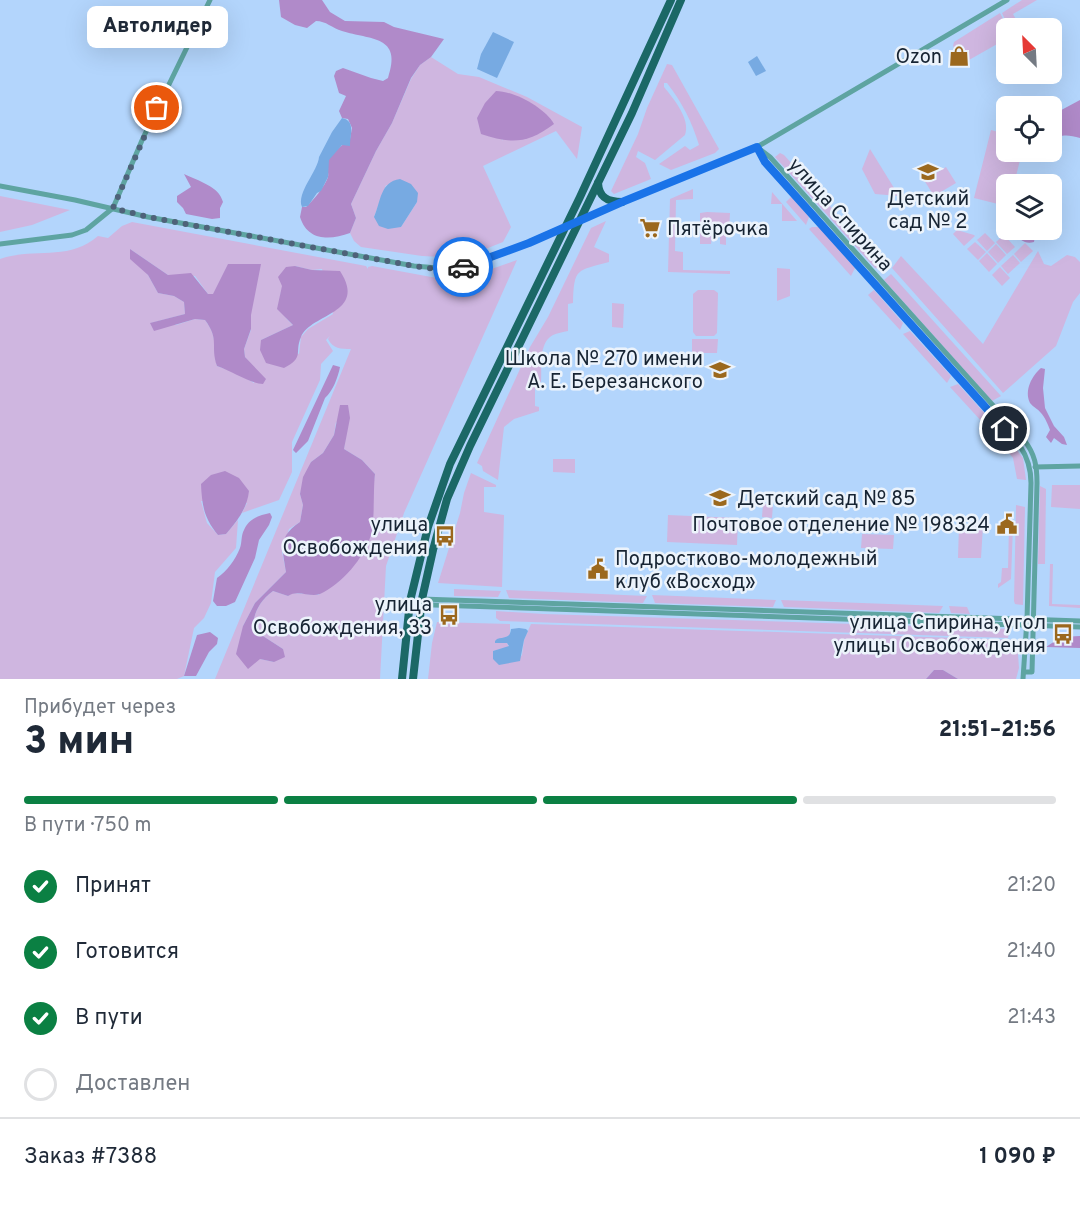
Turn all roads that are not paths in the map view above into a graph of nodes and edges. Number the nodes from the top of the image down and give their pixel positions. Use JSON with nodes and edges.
{"nodes":[{"id":1,"x":210,"y":0,"type":"edge"},
{"id":2,"x":670,"y":0,"type":"edge"},
{"id":3,"x":681,"y":0,"type":"edge"},
{"id":4,"x":1006,"y":0,"type":"edge"},
{"id":5,"x":757,"y":147,"type":"junction"},
{"id":6,"x":598,"y":182,"type":"junction"},
{"id":7,"x":0,"y":186,"type":"edge"},
{"id":8,"x":622,"y":202,"type":"junction"},
{"id":9,"x":113,"y":208,"type":"junction"},
{"id":10,"x":580,"y":220,"type":"junction"},
{"id":11,"x":566,"y":226,"type":"junction"},
{"id":12,"x":0,"y":244,"type":"edge"},
{"id":13,"x":1080,"y":466,"type":"edge"},
{"id":14,"x":1033,"y":467,"type":"junction"},
{"id":15,"x":410,"y":601,"type":"junction"},
{"id":16,"x":421,"y":602,"type":"junction"},
{"id":17,"x":1080,"y":621,"type":"edge"},
{"id":18,"x":1030,"y":622,"type":"junction"},
{"id":19,"x":1080,"y":627,"type":"edge"},
{"id":20,"x":1024,"y":672,"type":"junction"},
{"id":21,"x":402,"y":679,"type":"edge"},
{"id":22,"x":413,"y":679,"type":"edge"},
{"id":23,"x":1023,"y":679,"type":"edge"}],
"edges":[{"from":1,"to":9,"type":"street"},
{"from":2,"to":11,"type":"highway"},
{"from":3,"to":6,"type":"highway"},
{"from":4,"to":5,"type":"street"},
{"from":5,"to":8,"type":"street"},
{"from":5,"to":14,"type":"street","name":"улица Спирина"},
{"from":6,"to":8,"type":"highway"},
{"from":6,"to":10,"type":"highway"},
{"from":7,"to":9,"type":"street"},
{"from":8,"to":10,"type":"street"},
{"from":9,"to":11,"type":"street"},
{"from":9,"to":12,"type":"street"},
{"from":10,"to":11,"type":"street"},
{"from":10,"to":16,"type":"highway"},
{"from":11,"to":15,"type":"highway"},
{"from":13,"to":14,"type":"street"},
{"from":14,"to":18,"type":"street"},
{"from":15,"to":16,"type":"street"},
{"from":15,"to":21,"type":"highway"},
{"from":16,"to":18,"type":"street"},
{"from":16,"to":22,"type":"highway"},
{"from":17,"to":18,"type":"street"},
{"from":18,"to":19,"type":"street"},
{"from":18,"to":20,"type":"street"},
{"from":18,"to":20,"type":"street"},
{"from":20,"to":23,"type":"street"}]}
